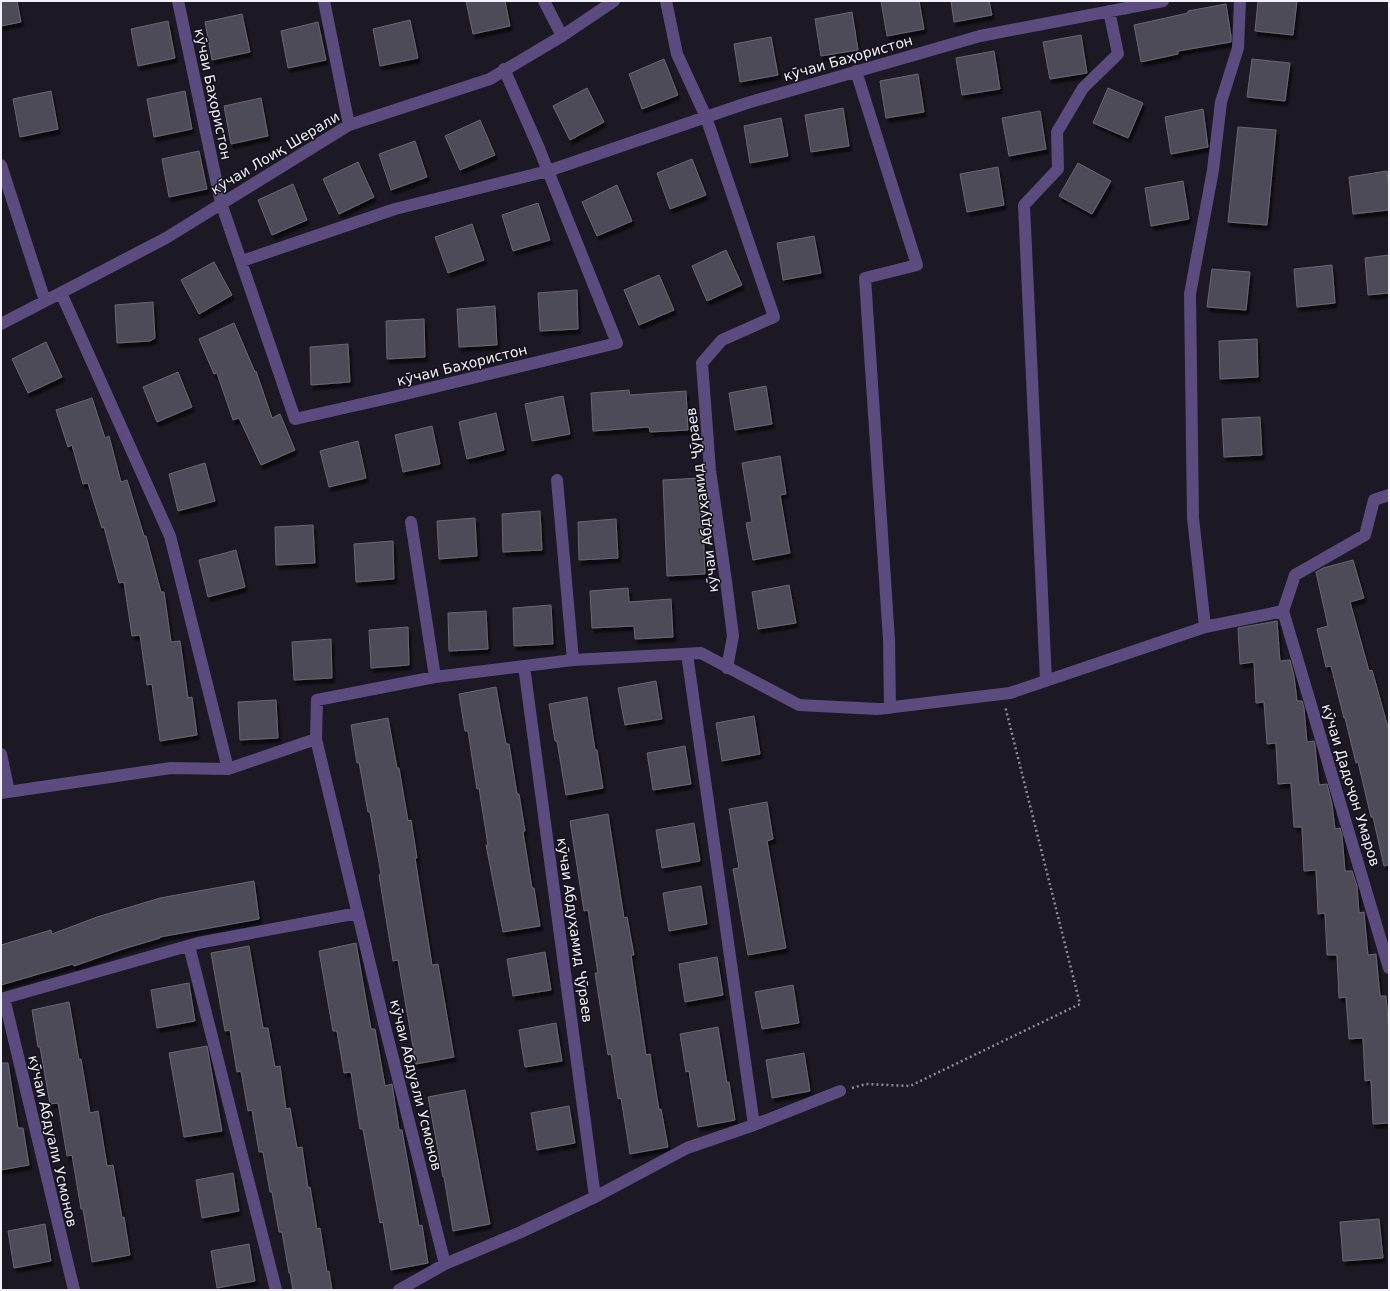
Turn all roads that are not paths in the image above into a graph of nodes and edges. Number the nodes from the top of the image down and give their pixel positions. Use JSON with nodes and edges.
{"nodes":[{"id":1,"x":178,"y":1,"type":"edge"},
{"id":2,"x":324,"y":1,"type":"edge"},
{"id":3,"x":544,"y":1,"type":"edge"},
{"id":4,"x":614,"y":1,"type":"edge"},
{"id":5,"x":666,"y":1,"type":"edge"},
{"id":6,"x":1163,"y":1,"type":"edge"},
{"id":7,"x":1240,"y":1,"type":"edge"},
{"id":8,"x":1109,"y":11,"type":"junction"},
{"id":9,"x":562,"y":36,"type":"junction"},
{"id":10,"x":504,"y":69,"type":"junction"},
{"id":11,"x":856,"y":71,"type":"junction"},
{"id":12,"x":706,"y":117,"type":"junction"},
{"id":13,"x":349,"y":125,"type":"junction"},
{"id":14,"x":1,"y":165,"type":"edge"},
{"id":15,"x":548,"y":171,"type":"junction"},
{"id":16,"x":221,"y":203,"type":"junction"},
{"id":17,"x":242,"y":262,"type":"junction"},
{"id":18,"x":61,"y":293,"type":"junction"},
{"id":19,"x":45,"y":301,"type":"junction"},
{"id":20,"x":1,"y":324,"type":"edge"},
{"id":21,"x":557,"y":480,"type":"dead end"},
{"id":22,"x":1389,"y":495,"type":"edge"},
{"id":23,"x":411,"y":522,"type":"dead end"},
{"id":24,"x":1283,"y":611,"type":"junction"},
{"id":25,"x":1205,"y":627,"type":"junction"},
{"id":26,"x":687,"y":654,"type":"junction"},
{"id":27,"x":573,"y":660,"type":"junction"},
{"id":28,"x":524,"y":666,"type":"junction"},
{"id":29,"x":727,"y":668,"type":"junction"},
{"id":30,"x":435,"y":677,"type":"junction"},
{"id":31,"x":1046,"y":680,"type":"junction"},
{"id":32,"x":890,"y":708,"type":"junction"},
{"id":33,"x":316,"y":739,"type":"junction"},
{"id":34,"x":1,"y":754,"type":"edge"},
{"id":35,"x":228,"y":769,"type":"junction"},
{"id":36,"x":5,"y":793,"type":"edge"},
{"id":37,"x":358,"y":912,"type":"junction"},
{"id":38,"x":189,"y":946,"type":"junction"},
{"id":39,"x":1389,"y":968,"type":"edge"},
{"id":40,"x":2,"y":998,"type":"edge"},
{"id":41,"x":840,"y":1091,"type":"road end"},
{"id":42,"x":754,"y":1125,"type":"junction"},
{"id":43,"x":595,"y":1197,"type":"junction"},
{"id":44,"x":445,"y":1264,"type":"junction"},
{"id":45,"x":74,"y":1290,"type":"edge"},
{"id":46,"x":276,"y":1290,"type":"edge"},
{"id":47,"x":399,"y":1290,"type":"edge"}],
"edges":[{"from":1,"to":16,"type":"street","name":"кӯчаи Баҳористон"},
{"from":2,"to":13,"type":"street"},
{"from":3,"to":9,"type":"street"},
{"from":4,"to":9,"type":"street","name":"кӯчаи Лоиқ Шерали"},
{"from":5,"to":12,"type":"street"},
{"from":6,"to":8,"type":"street","name":"кӯчаи Баҳористон"},
{"from":7,"to":25,"type":"street"},
{"from":8,"to":11,"type":"street","name":"кӯчаи Баҳористон"},
{"from":8,"to":31,"type":"street"},
{"from":9,"to":10,"type":"street","name":"кӯчаи Лоиқ Шерали"},
{"from":10,"to":13,"type":"street","name":"кӯчаи Лоиқ Шерали"},
{"from":10,"to":15,"type":"street","name":"кӯчаи Баҳористон"},
{"from":11,"to":12,"type":"street","name":"кӯчаи Баҳористон"},
{"from":11,"to":32,"type":"street"},
{"from":12,"to":15,"type":"street","name":"кӯчаи Баҳористон"},
{"from":12,"to":29,"type":"street","name":"кӯчаи Абдуҳамид Ҷӯраев"},
{"from":13,"to":16,"type":"street","name":"кӯчаи Лоиқ Шерали"},
{"from":14,"to":19,"type":"street"},
{"from":15,"to":17,"type":"street","name":"кӯчаи Баҳористон"},
{"from":15,"to":17,"type":"street","name":"кӯчаи Баҳористон"},
{"from":16,"to":17,"type":"street","name":"кӯчаи Баҳористон"},
{"from":16,"to":18,"type":"street","name":"кӯчаи Лоиқ Шерали"},
{"from":18,"to":19,"type":"street","name":"кӯчаи Лоиқ Шерали"},
{"from":18,"to":35,"type":"street"},
{"from":19,"to":20,"type":"street","name":"кӯчаи Лоиқ Шерали"},
{"from":21,"to":27,"type":"street"},
{"from":22,"to":24,"type":"street"},
{"from":23,"to":30,"type":"street"},
{"from":24,"to":25,"type":"street"},
{"from":24,"to":39,"type":"street","name":"кӯчаи Дадоҷон Умаров"},
{"from":25,"to":31,"type":"street"},
{"from":26,"to":27,"type":"street"},
{"from":26,"to":29,"type":"street"},
{"from":26,"to":42,"type":"street"},
{"from":27,"to":28,"type":"street"},
{"from":28,"to":30,"type":"street"},
{"from":28,"to":43,"type":"street","name":"кӯчаи Абдуҳамид Ҷӯраев"},
{"from":29,"to":32,"type":"street"},
{"from":30,"to":33,"type":"street","name":"кӯчаи Абдуали Усмонов"},
{"from":31,"to":32,"type":"street"},
{"from":33,"to":35,"type":"street"},
{"from":33,"to":37,"type":"street","name":"кӯчаи Абдуали Усмонов"},
{"from":34,"to":36,"type":"street"},
{"from":35,"to":36,"type":"street"},
{"from":37,"to":38,"type":"street","name":"кӯчаи Абдуали Усмонов"},
{"from":37,"to":44,"type":"street","name":"кӯчаи Абдуали Усмонов"},
{"from":38,"to":40,"type":"street","name":"кӯчаи Абдуали Усмонов"},
{"from":38,"to":46,"type":"street"},
{"from":40,"to":45,"type":"street","name":"кӯчаи Абдуали Усмонов"},
{"from":41,"to":42,"type":"street"},
{"from":42,"to":43,"type":"street"},
{"from":43,"to":44,"type":"street"},
{"from":44,"to":47,"type":"street"}]}
